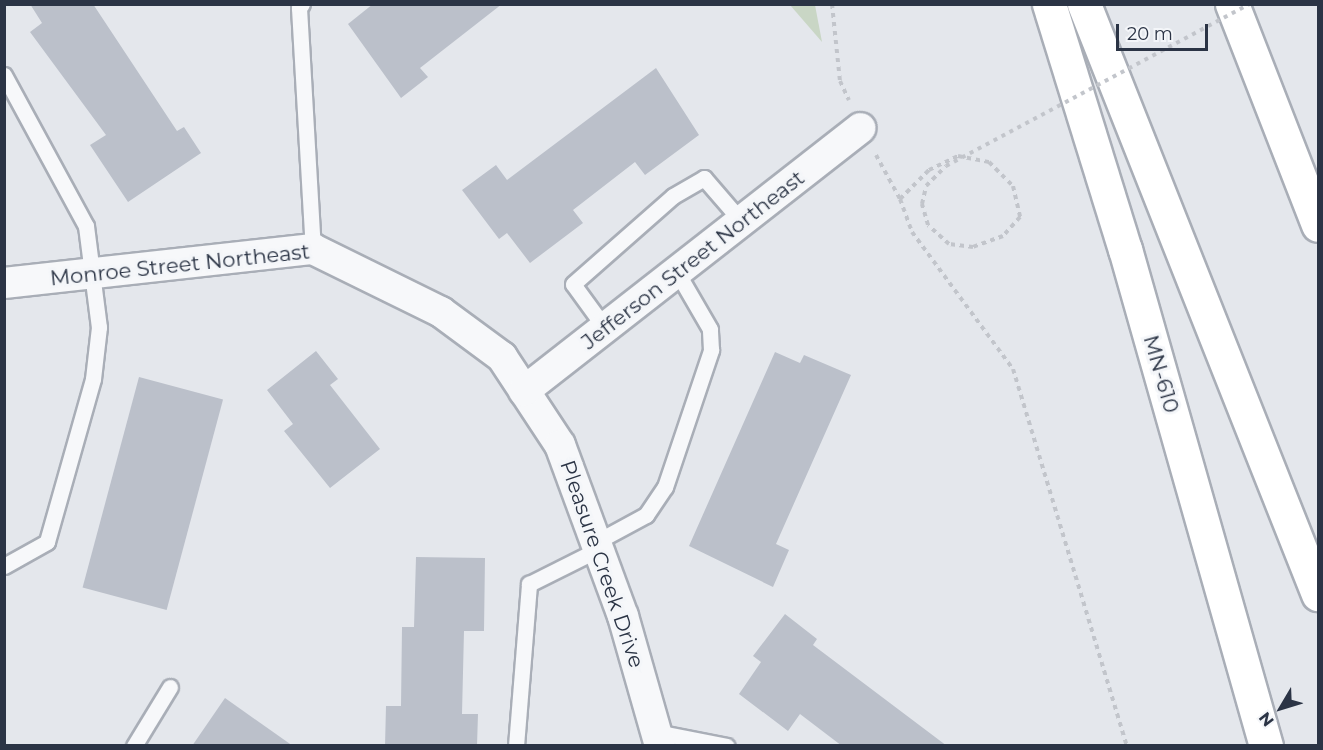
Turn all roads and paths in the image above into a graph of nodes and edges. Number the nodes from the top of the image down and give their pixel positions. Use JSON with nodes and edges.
{"nodes":[{"id":1,"x":832,"y":4,"type":"edge"},
{"id":2,"x":1050,"y":4,"type":"edge"},
{"id":3,"x":1084,"y":4,"type":"edge"},
{"id":4,"x":1232,"y":4,"type":"edge"},
{"id":5,"x":1249,"y":4,"type":"edge"},
{"id":6,"x":299,"y":6,"type":"edge"},
{"id":7,"x":4,"y":75,"type":"edge"},
{"id":8,"x":861,"y":128,"type":"junction"},
{"id":9,"x":900,"y":199,"type":"junction"},
{"id":10,"x":742,"y":222,"type":"junction"},
{"id":11,"x":1318,"y":225,"type":"edge"},
{"id":12,"x":313,"y":249,"type":"junction"},
{"id":13,"x":676,"y":272,"type":"junction"},
{"id":14,"x":91,"y":273,"type":"junction"},
{"id":15,"x":4,"y":283,"type":"edge"},
{"id":16,"x":605,"y":328,"type":"junction"},
{"id":17,"x":524,"y":391,"type":"junction"},
{"id":18,"x":598,"y":546,"type":"junction"},
{"id":19,"x":4,"y":566,"type":"edge"},
{"id":20,"x":1318,"y":594,"type":"edge"},
{"id":21,"x":170,"y":687,"type":"dead end"},
{"id":22,"x":658,"y":739,"type":"edge"},
{"id":23,"x":134,"y":746,"type":"edge"},
{"id":24,"x":516,"y":746,"type":"edge"},
{"id":25,"x":727,"y":746,"type":"edge"},
{"id":26,"x":1127,"y":746,"type":"edge"},
{"id":27,"x":1266,"y":746,"type":"edge"}],
"edges":[{"from":1,"to":8,"type":"path"},
{"from":2,"to":27,"type":"highway","name":"MN-610"},
{"from":3,"to":20,"type":"highway"},
{"from":4,"to":11,"type":"highway"},
{"from":5,"to":9,"type":"path","bridge":true},
{"from":6,"to":12,"type":"lane"},
{"from":7,"to":14,"type":"lane"},
{"from":8,"to":9,"type":"path"},
{"from":8,"to":10,"type":"street","name":"Jefferson Street Northeast"},
{"from":9,"to":26,"type":"path"},
{"from":10,"to":13,"type":"street","name":"Jefferson Street Northeast"},
{"from":10,"to":16,"type":"lane"},
{"from":12,"to":14,"type":"street","name":"Monroe Street Northeast"},
{"from":12,"to":17,"type":"street","name":"Monroe Street Northeast"},
{"from":13,"to":16,"type":"street","name":"Jefferson Street Northeast"},
{"from":13,"to":18,"type":"lane"},
{"from":14,"to":15,"type":"street","name":"Monroe Street Northeast"},
{"from":14,"to":19,"type":"lane"},
{"from":16,"to":17,"type":"street","name":"Jefferson Street Northeast"},
{"from":17,"to":18,"type":"street","name":"Pleasure Creek Drive"},
{"from":18,"to":22,"type":"street","name":"Pleasure Creek Drive"},
{"from":18,"to":24,"type":"lane"},
{"from":21,"to":23,"type":"lane"},
{"from":22,"to":25,"type":"lane"}]}
